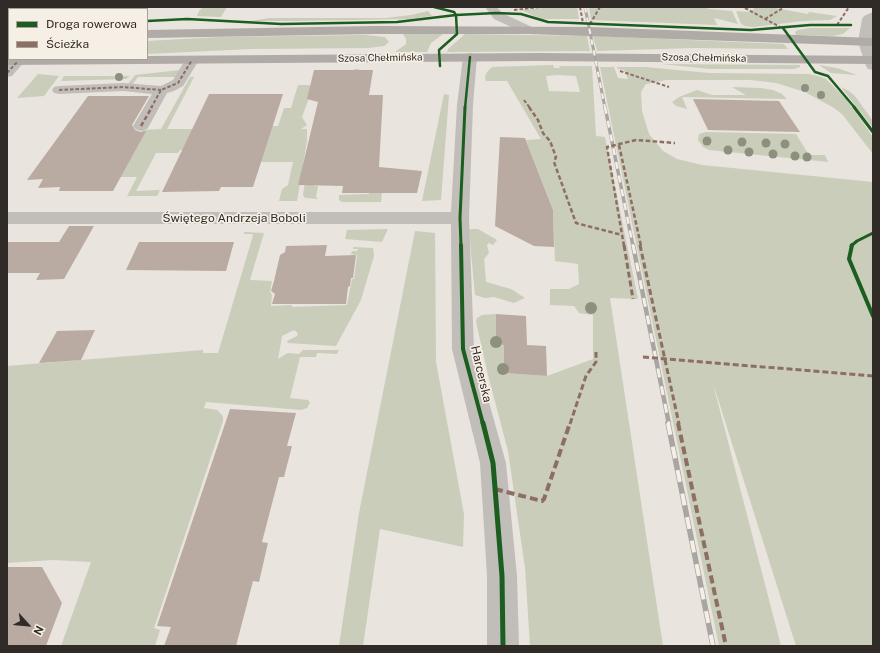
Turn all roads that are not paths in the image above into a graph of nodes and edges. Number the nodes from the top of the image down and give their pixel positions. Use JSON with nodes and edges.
{"nodes":[{"id":1,"x":495,"y":11,"type":"edge"},
{"id":2,"x":873,"y":16,"type":"edge"},
{"id":3,"x":484,"y":29,"type":"junction"},
{"id":4,"x":376,"y":30,"type":"junction"},
{"id":5,"x":528,"y":30,"type":"junction"},
{"id":6,"x":148,"y":34,"type":"edge"},
{"id":7,"x":869,"y":42,"type":"edge"},
{"id":8,"x":470,"y":57,"type":"junction"},
{"id":9,"x":351,"y":58,"type":"junction"},
{"id":10,"x":192,"y":60,"type":"junction"},
{"id":11,"x":13,"y":61,"type":"edge"},
{"id":12,"x":872,"y":62,"type":"edge"},
{"id":13,"x":7,"y":73,"type":"edge"},
{"id":14,"x":59,"y":90,"type":"dead end"},
{"id":15,"x":161,"y":90,"type":"junction"},
{"id":16,"x":141,"y":126,"type":"dead end"},
{"id":17,"x":7,"y":218,"type":"edge"},
{"id":18,"x":460,"y":218,"type":"junction"},
{"id":19,"x":503,"y":646,"type":"edge"}],
"edges":[{"from":1,"to":3,"type":"street"},
{"from":1,"to":5,"type":"street"},
{"from":2,"to":7,"type":"street"},
{"from":3,"to":4,"type":"main road","name":"Szosa Chełmińska"},
{"from":3,"to":5,"type":"main road","name":"Szosa Chełmińska"},
{"from":4,"to":6,"type":"main road","name":"Szosa Chełmińska"},
{"from":4,"to":9,"type":"main road"},
{"from":5,"to":7,"type":"main road","name":"Szosa Chełmińska"},
{"from":7,"to":12,"type":"street"},
{"from":8,"to":9,"type":"main road","name":"Szosa Chełmińska"},
{"from":8,"to":12,"type":"main road","name":"Szosa Chełmińska"},
{"from":8,"to":18,"type":"street","name":"Harcerska"},
{"from":9,"to":10,"type":"main road","name":"Szosa Chełmińska"},
{"from":10,"to":11,"type":"main road","name":"Szosa Chełmińska"},
{"from":10,"to":15,"type":"street"},
{"from":11,"to":13,"type":"street"},
{"from":14,"to":15,"type":"street"},
{"from":15,"to":16,"type":"street"},
{"from":17,"to":18,"type":"street","name":"Świętego Andrzeja Boboli"},
{"from":18,"to":19,"type":"street","name":"Harcerska"}]}
